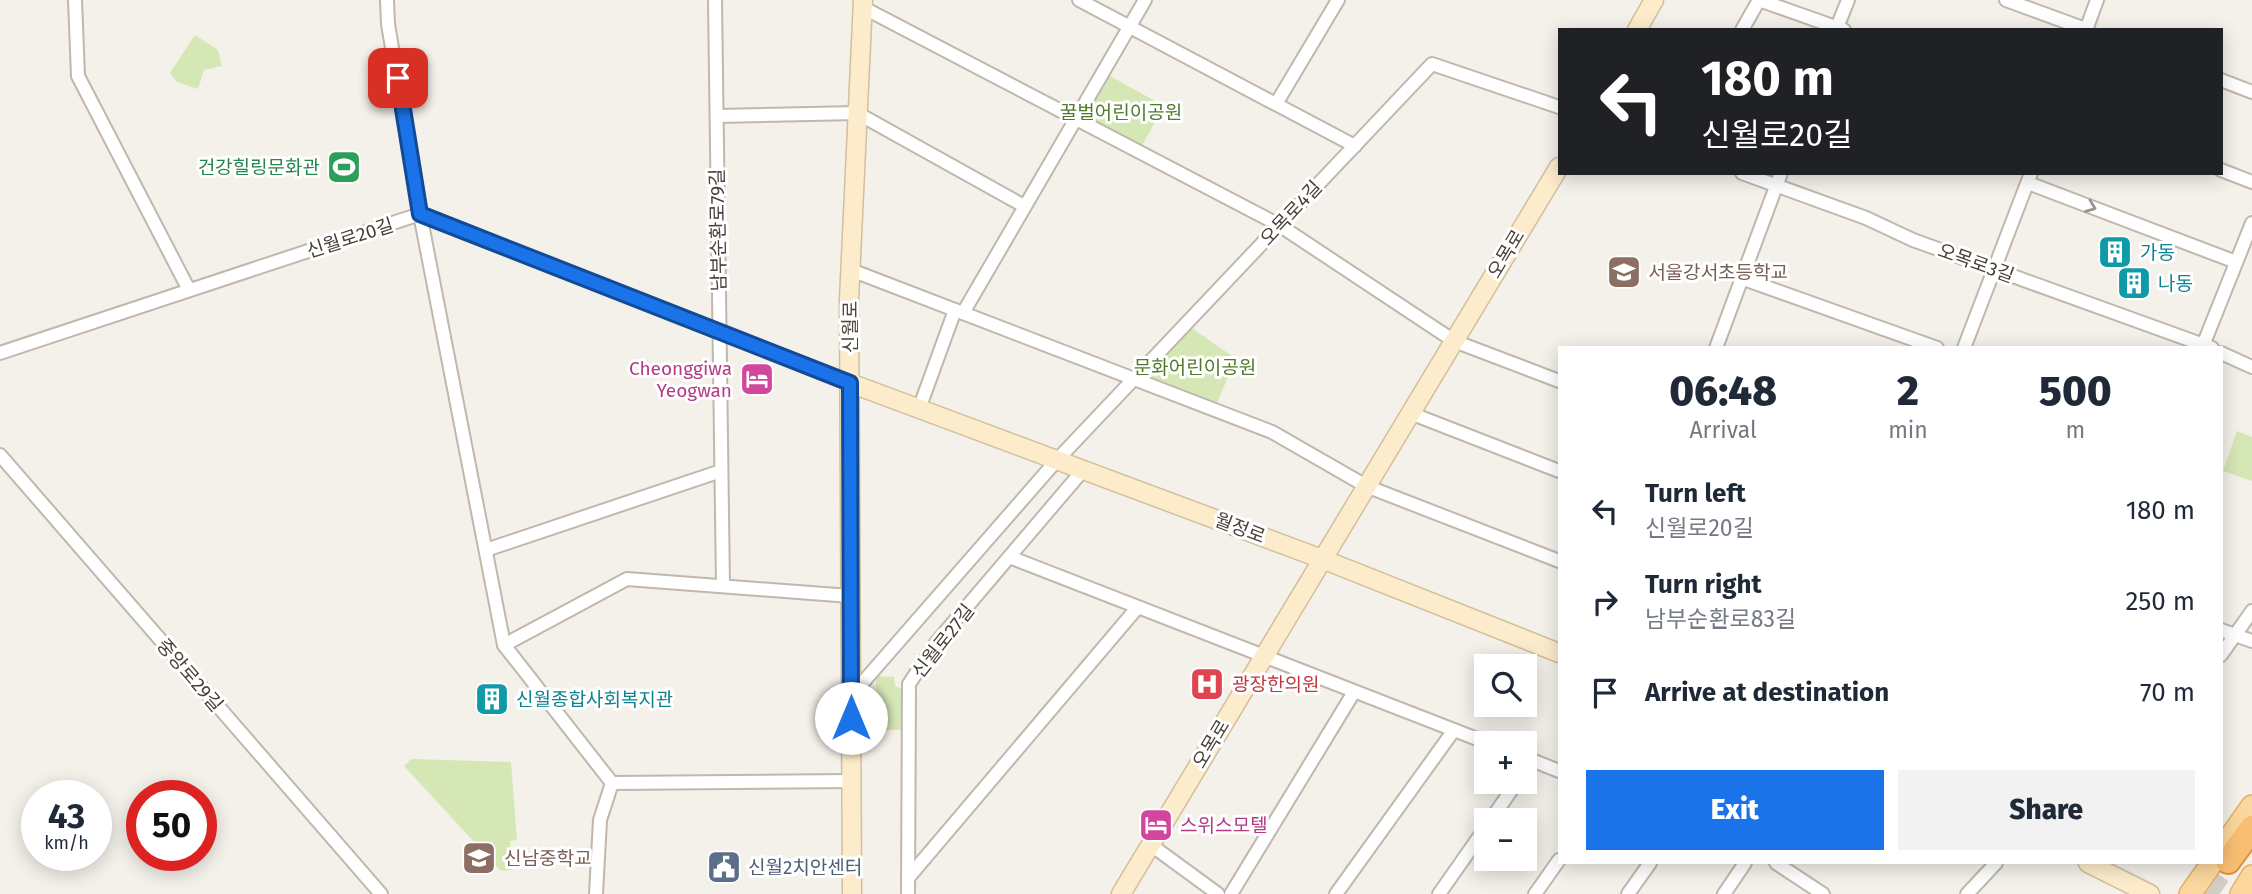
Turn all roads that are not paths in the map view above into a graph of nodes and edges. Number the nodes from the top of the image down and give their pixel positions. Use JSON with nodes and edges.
{"nodes":[{"id":1,"x":75,"y":0,"type":"edge"},
{"id":2,"x":387,"y":0,"type":"edge"},
{"id":3,"x":715,"y":0,"type":"edge"},
{"id":4,"x":1079,"y":0,"type":"edge"},
{"id":5,"x":1145,"y":0,"type":"edge"},
{"id":6,"x":1338,"y":0,"type":"edge"},
{"id":7,"x":1654,"y":0,"type":"edge"},
{"id":8,"x":1847,"y":0,"type":"edge"},
{"id":9,"x":2006,"y":0,"type":"edge"},
{"id":10,"x":2097,"y":0,"type":"edge"},
{"id":11,"x":862,"y":3,"type":"edge"},
{"id":12,"x":1129,"y":27,"type":"junction"},
{"id":13,"x":1638,"y":28,"type":"edge"},
{"id":14,"x":1743,"y":28,"type":"edge"},
{"id":15,"x":1836,"y":28,"type":"edge"},
{"id":16,"x":1839,"y":28,"type":"edge"},
{"id":17,"x":2084,"y":28,"type":"edge"},
{"id":18,"x":2087,"y":28,"type":"edge"},
{"id":19,"x":2223,"y":81,"type":"edge"},
{"id":20,"x":2252,"y":92,"type":"edge"},
{"id":21,"x":1276,"y":104,"type":"junction"},
{"id":22,"x":1558,"y":107,"type":"edge"},
{"id":23,"x":857,"y":113,"type":"junction"},
{"id":24,"x":717,"y":116,"type":"junction"},
{"id":25,"x":1074,"y":118,"type":"junction"},
{"id":26,"x":1355,"y":146,"type":"junction"},
{"id":27,"x":1558,"y":169,"type":"edge"},
{"id":28,"x":2223,"y":171,"type":"edge"},
{"id":29,"x":1753,"y":175,"type":"edge"},
{"id":30,"x":2029,"y":178,"type":"edge"},
{"id":31,"x":1779,"y":180,"type":"edge"},
{"id":32,"x":2252,"y":182,"type":"edge"},
{"id":33,"x":1024,"y":206,"type":"junction"},
{"id":34,"x":420,"y":214,"type":"junction"},
{"id":35,"x":2252,"y":223,"type":"edge"},
{"id":36,"x":1279,"y":225,"type":"junction"},
{"id":37,"x":2236,"y":262,"type":"junction"},
{"id":38,"x":1995,"y":269,"type":"junction"},
{"id":39,"x":850,"y":270,"type":"junction"},
{"id":40,"x":1741,"y":278,"type":"junction"},
{"id":41,"x":189,"y":290,"type":"junction"},
{"id":42,"x":959,"y":311,"type":"junction"},
{"id":43,"x":719,"y":332,"type":"junction"},
{"id":44,"x":1454,"y":341,"type":"junction"},
{"id":45,"x":1717,"y":346,"type":"edge"},
{"id":46,"x":1931,"y":346,"type":"edge"},
{"id":47,"x":1965,"y":346,"type":"edge"},
{"id":48,"x":2202,"y":346,"type":"edge"},
{"id":49,"x":2205,"y":346,"type":"edge"},
{"id":50,"x":0,"y":352,"type":"edge"},
{"id":51,"x":2223,"y":353,"type":"edge"},
{"id":52,"x":2252,"y":367,"type":"edge"},
{"id":53,"x":1134,"y":379,"type":"junction"},
{"id":54,"x":1558,"y":382,"type":"edge"},
{"id":55,"x":850,"y":383,"type":"junction"},
{"id":56,"x":919,"y":409,"type":"junction"},
{"id":57,"x":1410,"y":413,"type":"junction"},
{"id":58,"x":0,"y":454,"type":"edge"},
{"id":59,"x":1057,"y":460,"type":"junction"},
{"id":60,"x":1084,"y":469,"type":"junction"},
{"id":61,"x":721,"y":471,"type":"junction"},
{"id":62,"x":1558,"y":471,"type":"edge"},
{"id":63,"x":1366,"y":486,"type":"junction"},
{"id":64,"x":486,"y":550,"type":"junction"},
{"id":65,"x":1012,"y":558,"type":"junction"},
{"id":66,"x":1322,"y":559,"type":"junction"},
{"id":67,"x":1558,"y":561,"type":"edge"},
{"id":68,"x":723,"y":586,"type":"junction"},
{"id":69,"x":850,"y":596,"type":"junction"},
{"id":70,"x":1138,"y":608,"type":"junction"},
{"id":71,"x":2252,"y":611,"type":"edge"},
{"id":72,"x":2223,"y":630,"type":"edge"},
{"id":73,"x":2235,"y":635,"type":"junction"},
{"id":74,"x":2252,"y":641,"type":"edge"},
{"id":75,"x":504,"y":645,"type":"junction"},
{"id":76,"x":2223,"y":652,"type":"edge"},
{"id":77,"x":1558,"y":653,"type":"edge"},
{"id":78,"x":1262,"y":658,"type":"junction"},
{"id":79,"x":1354,"y":692,"type":"junction"},
{"id":80,"x":851,"y":696,"type":"junction"},
{"id":81,"x":1454,"y":730,"type":"junction"},
{"id":82,"x":1474,"y":738,"type":"edge"},
{"id":83,"x":1537,"y":762,"type":"edge"},
{"id":84,"x":1558,"y":771,"type":"edge"},
{"id":85,"x":852,"y":781,"type":"junction"},
{"id":86,"x":612,"y":783,"type":"junction"},
{"id":87,"x":2252,"y":806,"type":"edge"},
{"id":88,"x":2252,"y":828,"type":"edge"},
{"id":89,"x":1474,"y":844,"type":"edge"},
{"id":90,"x":1151,"y":845,"type":"junction"},
{"id":91,"x":2223,"y":853,"type":"edge"},
{"id":92,"x":2223,"y":855,"type":"edge"},
{"id":93,"x":1558,"y":861,"type":"edge"},
{"id":94,"x":1649,"y":864,"type":"edge"},
{"id":95,"x":1744,"y":864,"type":"edge"},
{"id":96,"x":1778,"y":864,"type":"edge"},
{"id":97,"x":1995,"y":864,"type":"edge"},
{"id":98,"x":2090,"y":864,"type":"edge"},
{"id":99,"x":2215,"y":864,"type":"edge"},
{"id":100,"x":2252,"y":876,"type":"edge"},
{"id":101,"x":908,"y":878,"type":"junction"},
{"id":102,"x":381,"y":894,"type":"edge"},
{"id":103,"x":596,"y":894,"type":"edge"},
{"id":104,"x":852,"y":894,"type":"edge"},
{"id":105,"x":908,"y":894,"type":"edge"},
{"id":106,"x":1121,"y":894,"type":"edge"},
{"id":107,"x":1218,"y":894,"type":"edge"},
{"id":108,"x":1231,"y":894,"type":"edge"},
{"id":109,"x":1336,"y":894,"type":"edge"},
{"id":110,"x":1439,"y":894,"type":"edge"},
{"id":111,"x":1535,"y":894,"type":"edge"},
{"id":112,"x":1628,"y":894,"type":"edge"},
{"id":113,"x":1724,"y":894,"type":"edge"},
{"id":114,"x":1823,"y":894,"type":"edge"},
{"id":115,"x":1967,"y":894,"type":"edge"},
{"id":116,"x":2150,"y":894,"type":"edge"},
{"id":117,"x":2190,"y":894,"type":"edge"},
{"id":118,"x":2241,"y":894,"type":"edge"}],
"edges":[{"from":1,"to":41,"type":"street"},
{"from":2,"to":34,"type":"street"},
{"from":3,"to":24,"type":"street","name":"남부순환로79길"},
{"from":4,"to":12,"type":"street"},
{"from":5,"to":12,"type":"street"},
{"from":6,"to":21,"type":"street"},
{"from":7,"to":13,"type":"main road"},
{"from":8,"to":16,"type":"street"},
{"from":9,"to":17,"type":"street"},
{"from":10,"to":18,"type":"street"},
{"from":11,"to":23,"type":"main road","name":"신월로"},
{"from":11,"to":25,"type":"street"},
{"from":12,"to":21,"type":"street"},
{"from":12,"to":25,"type":"street"},
{"from":14,"to":15,"type":"street"},
{"from":19,"to":20,"type":"street"},
{"from":21,"to":26,"type":"street"},
{"from":22,"to":26,"type":"street","name":"오목로4길"},
{"from":23,"to":24,"type":"street"},
{"from":23,"to":33,"type":"street"},
{"from":23,"to":39,"type":"main road","name":"신월로"},
{"from":24,"to":43,"type":"street","name":"남부순환로79길"},
{"from":25,"to":33,"type":"street"},
{"from":25,"to":36,"type":"street"},
{"from":26,"to":36,"type":"street","name":"오목로4길"},
{"from":27,"to":44,"type":"main road","name":"오목로"},
{"from":28,"to":32,"type":"street"},
{"from":29,"to":31,"type":"street","name":"오목로3길"},
{"from":30,"to":37,"type":"street","one_way":true},
{"from":30,"to":38,"type":"street"},
{"from":31,"to":38,"type":"street","name":"오목로3길"},
{"from":31,"to":40,"type":"street"},
{"from":33,"to":42,"type":"street"},
{"from":34,"to":41,"type":"street","name":"신월로20길"},
{"from":34,"to":43,"type":"street"},
{"from":34,"to":64,"type":"street"},
{"from":35,"to":37,"type":"street"},
{"from":36,"to":44,"type":"street"},
{"from":36,"to":53,"type":"street","name":"오목로4길"},
{"from":37,"to":49,"type":"street"},
{"from":38,"to":47,"type":"street"},
{"from":38,"to":48,"type":"street","name":"오목로3길"},
{"from":39,"to":42,"type":"street"},
{"from":39,"to":55,"type":"main road","name":"신월로"},
{"from":40,"to":45,"type":"street"},
{"from":40,"to":46,"type":"street"},
{"from":41,"to":50,"type":"street","name":"신월로20길"},
{"from":42,"to":53,"type":"street"},
{"from":42,"to":56,"type":"street"},
{"from":43,"to":55,"type":"street"},
{"from":43,"to":61,"type":"street","name":"남부순환로79길"},
{"from":44,"to":54,"type":"street"},
{"from":44,"to":57,"type":"main road","name":"오목로"},
{"from":51,"to":52,"type":"street"},
{"from":53,"to":59,"type":"street","name":"오목로4길"},
{"from":53,"to":63,"type":"street"},
{"from":55,"to":56,"type":"main road","name":"월정로"},
{"from":55,"to":69,"type":"main road","name":"신월로"},
{"from":56,"to":59,"type":"main road","name":"월정로"},
{"from":57,"to":62,"type":"street"},
{"from":57,"to":63,"type":"main road","name":"오목로"},
{"from":58,"to":102,"type":"street","name":"중앙로29길"},
{"from":59,"to":60,"type":"main road","name":"월정로"},
{"from":59,"to":80,"type":"street"},
{"from":60,"to":65,"type":"street","name":"신월로27길"},
{"from":60,"to":66,"type":"main road","name":"월정로"},
{"from":61,"to":64,"type":"street"},
{"from":61,"to":68,"type":"street","name":"남부순환로79길"},
{"from":63,"to":66,"type":"main road","name":"오목로"},
{"from":63,"to":67,"type":"street"},
{"from":64,"to":75,"type":"street"},
{"from":65,"to":70,"type":"street"},
{"from":65,"to":101,"type":"street","name":"신월로27길"},
{"from":66,"to":77,"type":"main road","name":"월정로"},
{"from":66,"to":78,"type":"main road","name":"오목로"},
{"from":68,"to":69,"type":"street"},
{"from":68,"to":75,"type":"street"},
{"from":69,"to":80,"type":"main road","name":"신월로"},
{"from":70,"to":78,"type":"street"},
{"from":70,"to":101,"type":"street"},
{"from":71,"to":73,"type":"street"},
{"from":72,"to":73,"type":"street"},
{"from":73,"to":74,"type":"street"},
{"from":73,"to":76,"type":"street"},
{"from":75,"to":86,"type":"street"},
{"from":78,"to":79,"type":"street"},
{"from":78,"to":90,"type":"main road","name":"오목로"},
{"from":79,"to":81,"type":"street"},
{"from":79,"to":108,"type":"street"},
{"from":80,"to":85,"type":"main road","name":"신월로"},
{"from":81,"to":82,"type":"street"},
{"from":81,"to":109,"type":"street"},
{"from":83,"to":84,"type":"street"},
{"from":85,"to":86,"type":"street"},
{"from":85,"to":104,"type":"main road","name":"신월로"},
{"from":86,"to":103,"type":"street"},
{"from":87,"to":91,"type":"main road"},
{"from":88,"to":92,"type":"highway"},
{"from":89,"to":110,"type":"street"},
{"from":90,"to":106,"type":"main road","name":"오목로"},
{"from":90,"to":107,"type":"street"},
{"from":93,"to":111,"type":"street"},
{"from":94,"to":112,"type":"street"},
{"from":95,"to":113,"type":"street"},
{"from":96,"to":114,"type":"street"},
{"from":97,"to":115,"type":"street"},
{"from":98,"to":116,"type":"main road"},
{"from":99,"to":117,"type":"main road"},
{"from":100,"to":118,"type":"main road"},
{"from":101,"to":105,"type":"street","name":"신월로27길"}]}
